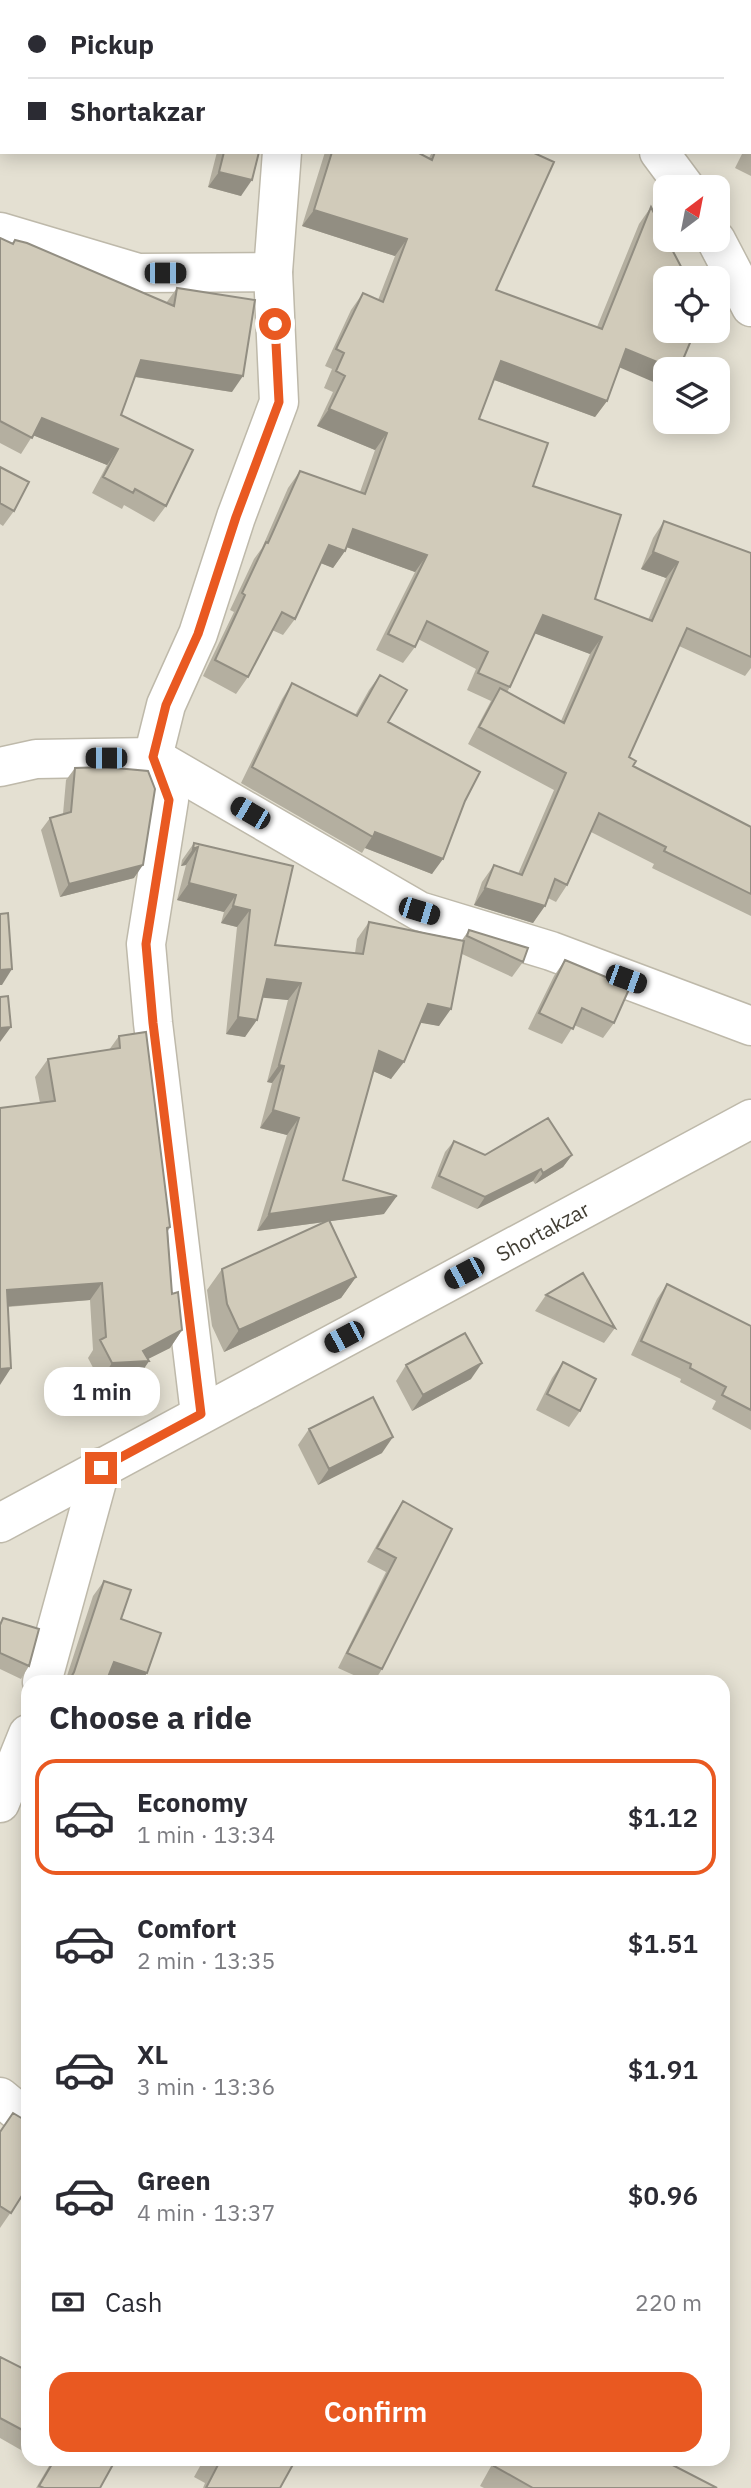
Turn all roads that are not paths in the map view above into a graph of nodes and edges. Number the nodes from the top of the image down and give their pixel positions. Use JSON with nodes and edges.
{"nodes":[{"id":1,"x":282,"y":154,"type":"edge"},
{"id":2,"x":660,"y":154,"type":"edge"},
{"id":3,"x":676,"y":175,"type":"edge"},
{"id":4,"x":0,"y":232,"type":"edge"},
{"id":5,"x":722,"y":252,"type":"edge"},
{"id":6,"x":273,"y":272,"type":"junction"},
{"id":7,"x":751,"y":307,"type":"edge"},
{"id":8,"x":153,"y":757,"type":"junction"},
{"id":9,"x":0,"y":767,"type":"edge"},
{"id":10,"x":751,"y":1026,"type":"edge"},
{"id":11,"x":751,"y":1119,"type":"edge"},
{"id":12,"x":201,"y":1414,"type":"junction"},
{"id":13,"x":101,"y":1468,"type":"junction"},
{"id":14,"x":0,"y":1523,"type":"edge"},
{"id":15,"x":44,"y":1675,"type":"edge"},
{"id":16,"x":21,"y":1751,"type":"edge"},
{"id":17,"x":0,"y":1802,"type":"edge"},
{"id":18,"x":0,"y":2096,"type":"edge"},
{"id":19,"x":21,"y":2114,"type":"edge"}],
"edges":[{"from":1,"to":6,"type":"street"},
{"from":2,"to":3,"type":"street"},
{"from":4,"to":6,"type":"street"},
{"from":5,"to":7,"type":"street"},
{"from":6,"to":8,"type":"street"},
{"from":8,"to":9,"type":"street"},
{"from":8,"to":10,"type":"street"},
{"from":8,"to":12,"type":"street"},
{"from":11,"to":12,"type":"street","name":"Shortakzar"},
{"from":12,"to":13,"type":"street","name":"Shortakzar"},
{"from":13,"to":14,"type":"street","name":"Shortakzar"},
{"from":13,"to":15,"type":"street"},
{"from":16,"to":17,"type":"street"},
{"from":18,"to":19,"type":"street"}]}
